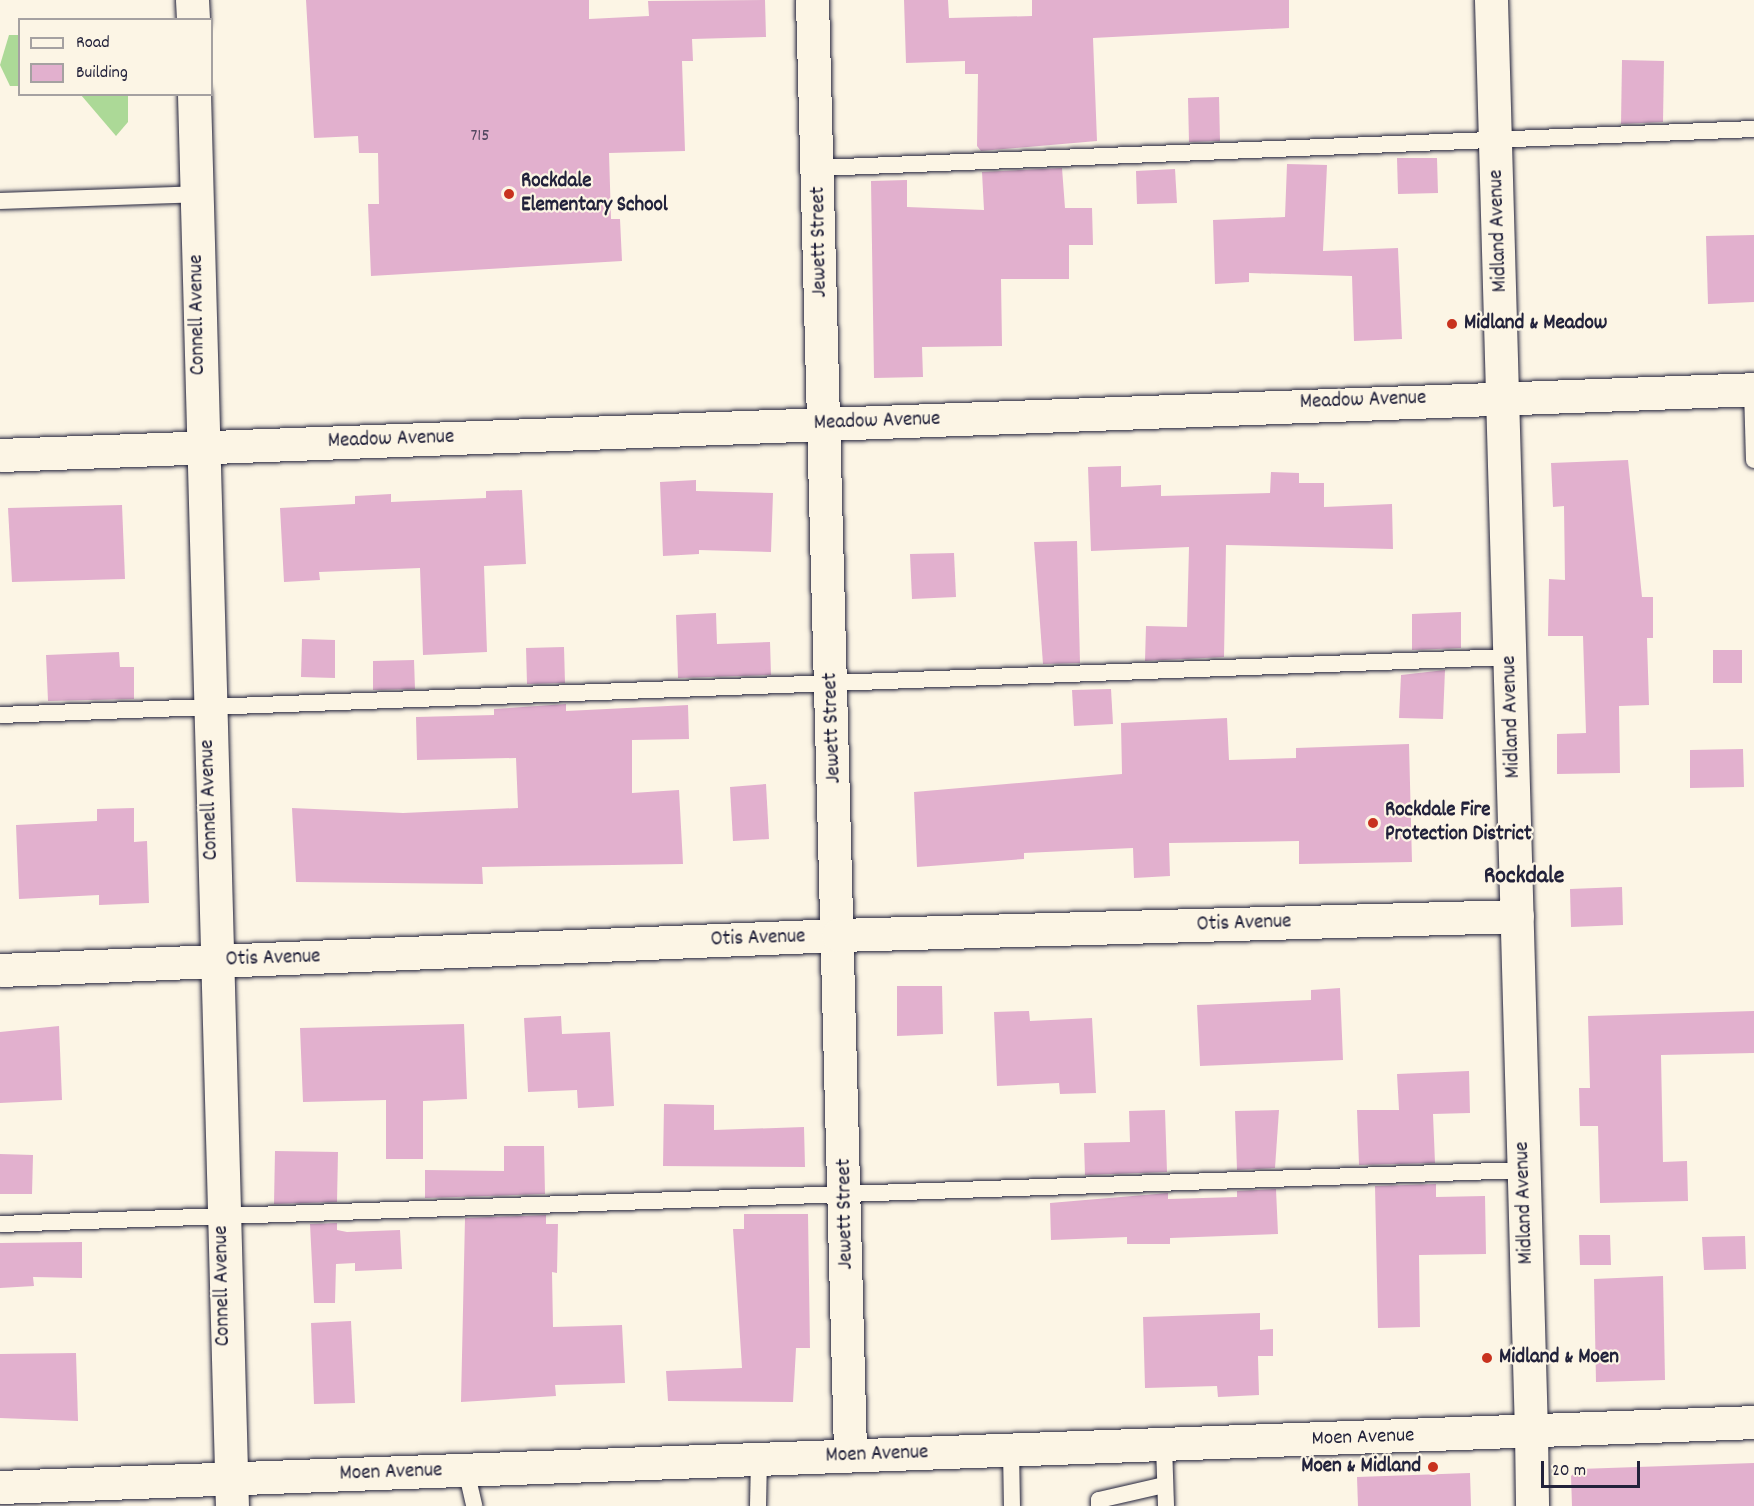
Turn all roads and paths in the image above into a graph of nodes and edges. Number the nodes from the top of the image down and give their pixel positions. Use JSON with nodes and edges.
{"nodes":[{"id":1,"x":192,"y":0,"type":"edge"},
{"id":2,"x":812,"y":0,"type":"edge"},
{"id":3,"x":1491,"y":0,"type":"edge"},
{"id":4,"x":192,"y":18,"type":"edge"},
{"id":5,"x":194,"y":96,"type":"edge"},
{"id":6,"x":1754,"y":129,"type":"edge"},
{"id":7,"x":1496,"y":139,"type":"junction"},
{"id":8,"x":819,"y":168,"type":"junction"},
{"id":9,"x":196,"y":194,"type":"junction"},
{"id":10,"x":0,"y":201,"type":"edge"},
{"id":11,"x":1753,"y":389,"type":"edge"},
{"id":12,"x":1503,"y":395,"type":"junction"},
{"id":13,"x":822,"y":424,"type":"junction"},
{"id":14,"x":201,"y":447,"type":"junction"},
{"id":15,"x":0,"y":455,"type":"edge"},
{"id":16,"x":1754,"y":460,"type":"edge"},
{"id":17,"x":1510,"y":657,"type":"junction"},
{"id":18,"x":832,"y":683,"type":"junction"},
{"id":19,"x":207,"y":707,"type":"junction"},
{"id":20,"x":0,"y":715,"type":"edge"},
{"id":21,"x":1517,"y":916,"type":"junction"},
{"id":22,"x":838,"y":935,"type":"junction"},
{"id":23,"x":214,"y":961,"type":"junction"},
{"id":24,"x":0,"y":970,"type":"edge"},
{"id":25,"x":1524,"y":1170,"type":"junction"},
{"id":26,"x":845,"y":1190,"type":"junction"},
{"id":27,"x":222,"y":1217,"type":"junction"},
{"id":28,"x":0,"y":1224,"type":"edge"},
{"id":29,"x":1754,"y":1422,"type":"edge"},
{"id":30,"x":1531,"y":1431,"type":"junction"},
{"id":31,"x":1164,"y":1445,"type":"junction"},
{"id":32,"x":1011,"y":1450,"type":"junction"},
{"id":33,"x":850,"y":1456,"type":"junction"},
{"id":34,"x":759,"y":1460,"type":"junction"},
{"id":35,"x":466,"y":1470,"type":"junction"},
{"id":36,"x":1164,"y":1485,"type":"junction"},
{"id":37,"x":0,"y":1487,"type":"edge"},
{"id":38,"x":230,"y":1493,"type":"edge"},
{"id":39,"x":474,"y":1506,"type":"edge"},
{"id":40,"x":758,"y":1506,"type":"edge"},
{"id":41,"x":1012,"y":1506,"type":"edge"},
{"id":42,"x":1099,"y":1506,"type":"edge"},
{"id":43,"x":1166,"y":1506,"type":"edge"},
{"id":44,"x":1532,"y":1506,"type":"edge"}],
"edges":[{"from":1,"to":4,"type":"street"},
{"from":2,"to":8,"type":"street","name":"Jewett Street"},
{"from":3,"to":7,"type":"street","name":"Midland Avenue"},
{"from":5,"to":9,"type":"street","name":"Connell Avenue"},
{"from":6,"to":7,"type":"lane"},
{"from":7,"to":8,"type":"lane"},
{"from":7,"to":12,"type":"street","name":"Midland Avenue"},
{"from":8,"to":13,"type":"street","name":"Jewett Street"},
{"from":9,"to":10,"type":"lane"},
{"from":9,"to":14,"type":"street","name":"Connell Avenue"},
{"from":11,"to":12,"type":"street","name":"Meadow Avenue"},
{"from":11,"to":16,"type":"lane"},
{"from":12,"to":13,"type":"street","name":"Meadow Avenue"},
{"from":12,"to":17,"type":"street","name":"Midland Avenue"},
{"from":13,"to":14,"type":"street","name":"Meadow Avenue"},
{"from":13,"to":18,"type":"street","name":"Jewett Street"},
{"from":14,"to":15,"type":"street","name":"Meadow Avenue"},
{"from":14,"to":19,"type":"street","name":"Connell Avenue"},
{"from":17,"to":18,"type":"lane"},
{"from":17,"to":21,"type":"street","name":"Midland Avenue"},
{"from":18,"to":19,"type":"lane"},
{"from":18,"to":22,"type":"street","name":"Jewett Street"},
{"from":19,"to":20,"type":"lane"},
{"from":19,"to":23,"type":"street","name":"Connell Avenue"},
{"from":21,"to":22,"type":"street","name":"Otis Avenue"},
{"from":21,"to":25,"type":"street","name":"Midland Avenue"},
{"from":22,"to":23,"type":"street","name":"Otis Avenue"},
{"from":22,"to":26,"type":"street","name":"Jewett Street"},
{"from":23,"to":24,"type":"street","name":"Otis Avenue"},
{"from":23,"to":27,"type":"street","name":"Connell Avenue"},
{"from":25,"to":26,"type":"lane"},
{"from":25,"to":30,"type":"street","name":"Midland Avenue"},
{"from":26,"to":27,"type":"lane"},
{"from":26,"to":33,"type":"street","name":"Jewett Street"},
{"from":27,"to":28,"type":"lane"},
{"from":27,"to":38,"type":"street","name":"Connell Avenue"},
{"from":29,"to":30,"type":"street","name":"Moen Avenue"},
{"from":30,"to":31,"type":"street","name":"Moen Avenue"},
{"from":30,"to":44,"type":"street","name":"Midland Avenue"},
{"from":31,"to":32,"type":"street","name":"Moen Avenue"},
{"from":31,"to":36,"type":"lane"},
{"from":32,"to":33,"type":"street","name":"Moen Avenue"},
{"from":32,"to":41,"type":"lane"},
{"from":33,"to":34,"type":"street","name":"Moen Avenue"},
{"from":34,"to":35,"type":"street","name":"Moen Avenue"},
{"from":34,"to":40,"type":"lane"},
{"from":35,"to":38,"type":"street","name":"Moen Avenue"},
{"from":35,"to":39,"type":"lane"},
{"from":36,"to":42,"type":"lane"},
{"from":36,"to":43,"type":"lane"},
{"from":37,"to":38,"type":"street","name":"Moen Avenue"}]}
